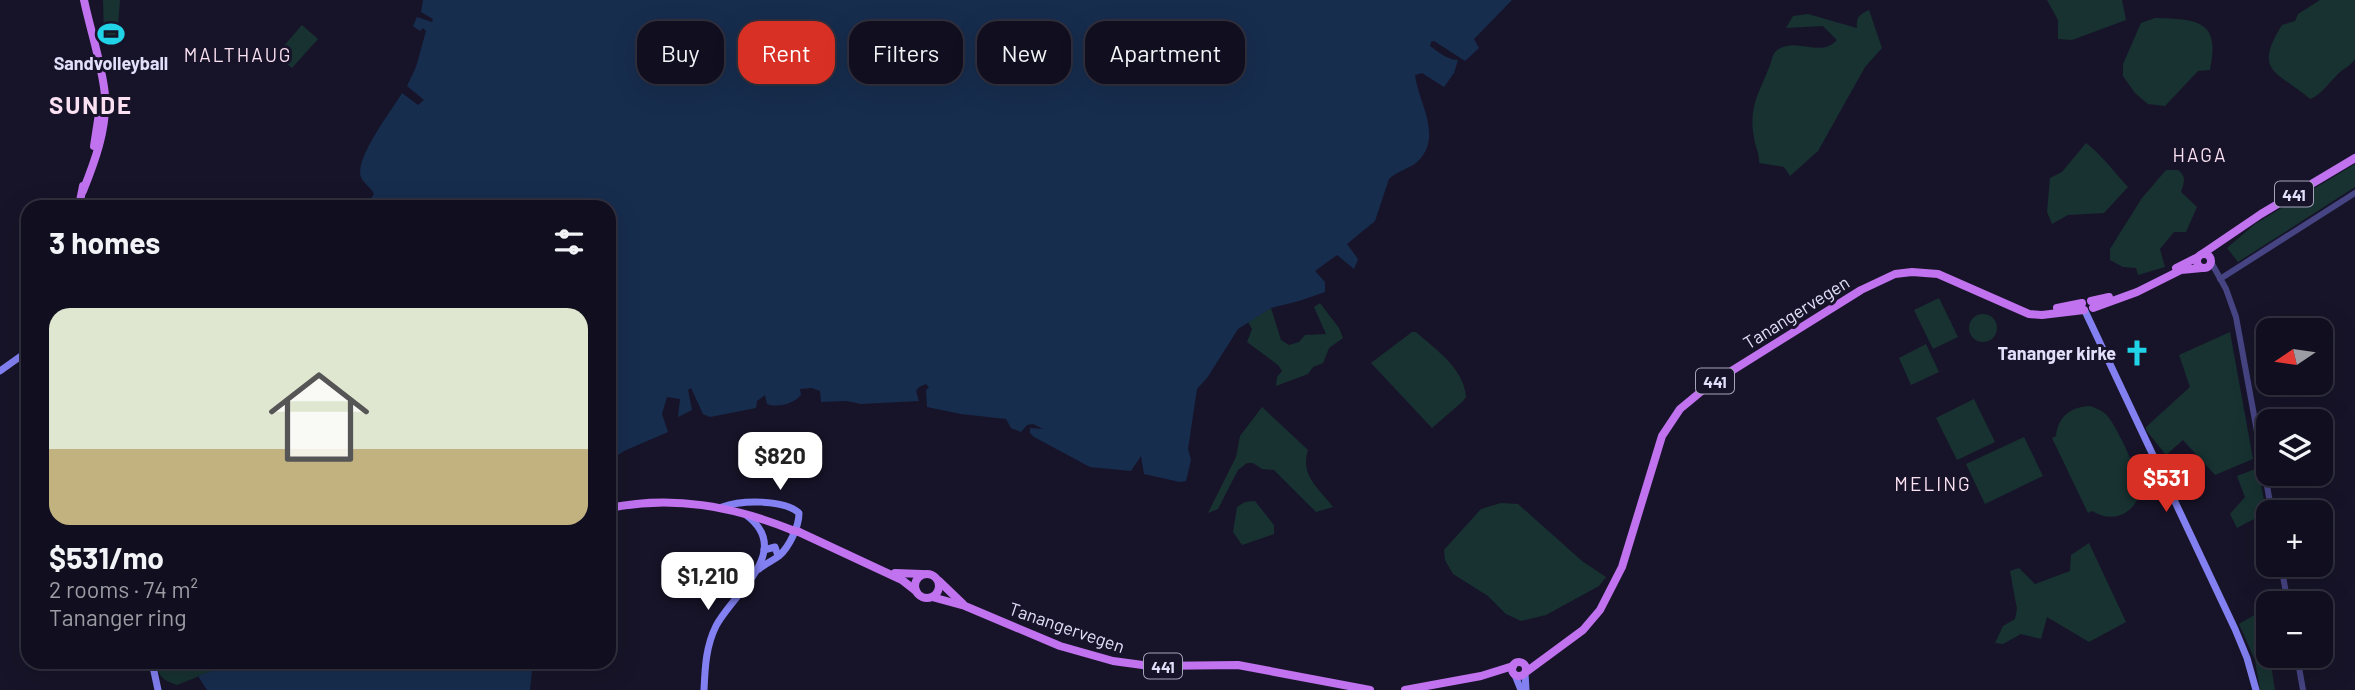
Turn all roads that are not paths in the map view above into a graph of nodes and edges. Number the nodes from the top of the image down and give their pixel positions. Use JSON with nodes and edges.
{"nodes":[{"id":1,"x":84,"y":0,"type":"edge"},
{"id":2,"x":2355,"y":158,"type":"edge"},
{"id":3,"x":2355,"y":193,"type":"edge"},
{"id":4,"x":81,"y":200,"type":"edge"},
{"id":5,"x":2234,"y":233,"type":"junction"},
{"id":6,"x":2200,"y":256,"type":"junction"},
{"id":7,"x":2207,"y":264,"type":"junction"},
{"id":8,"x":2220,"y":279,"type":"junction"},
{"id":9,"x":2088,"y":307,"type":"junction"},
{"id":10,"x":21,"y":356,"type":"edge"},
{"id":11,"x":0,"y":370,"type":"edge"},
{"id":12,"x":2270,"y":500,"type":"edge"},
{"id":13,"x":722,"y":507,"type":"junction"},
{"id":14,"x":616,"y":508,"type":"edge"},
{"id":15,"x":740,"y":511,"type":"junction"},
{"id":16,"x":764,"y":550,"type":"junction"},
{"id":17,"x":778,"y":556,"type":"junction"},
{"id":18,"x":758,"y":569,"type":"junction"},
{"id":19,"x":878,"y":569,"type":"junction"},
{"id":20,"x":922,"y":574,"type":"junction"},
{"id":21,"x":939,"y":581,"type":"junction"},
{"id":22,"x":916,"y":591,"type":"junction"},
{"id":23,"x":932,"y":597,"type":"junction"},
{"id":24,"x":965,"y":606,"type":"junction"},
{"id":25,"x":2299,"y":668,"type":"edge"},
{"id":26,"x":154,"y":669,"type":"edge"},
{"id":27,"x":1525,"y":669,"type":"junction"},
{"id":28,"x":1514,"y":671,"type":"junction"},
{"id":29,"x":158,"y":690,"type":"edge"},
{"id":30,"x":704,"y":690,"type":"edge"},
{"id":31,"x":1370,"y":690,"type":"edge"},
{"id":32,"x":1405,"y":690,"type":"edge"},
{"id":33,"x":1524,"y":690,"type":"edge"},
{"id":34,"x":2256,"y":690,"type":"edge"},
{"id":35,"x":2303,"y":690,"type":"edge"}],
"edges":[{"from":1,"to":4,"type":"main road"},
{"from":2,"to":5,"type":"main road","name":"Tanangervegen","number":"441"},
{"from":3,"to":8,"type":"street"},
{"from":5,"to":6,"type":"main road","name":"Tanangervegen","number":"441"},
{"from":5,"to":7,"type":"main road","name":"Tanangervegen","number":"441"},
{"from":6,"to":7,"type":"main road"},
{"from":6,"to":9,"type":"main road","name":"Tanangervegen","number":"441"},
{"from":7,"to":8,"type":"street"},
{"from":7,"to":9,"type":"main road","name":"Tanangervegen","number":"441"},
{"from":8,"to":12,"type":"street"},
{"from":9,"to":27,"type":"main road","name":"Tanangervegen","number":"441"},
{"from":9,"to":34,"type":"main road"},
{"from":10,"to":11,"type":"main road"},
{"from":13,"to":14,"type":"main road","number":"441"},
{"from":13,"to":15,"type":"main road","number":"441"},
{"from":13,"to":17,"type":"main road"},
{"from":15,"to":16,"type":"main road"},
{"from":15,"to":19,"type":"main road","number":"441"},
{"from":16,"to":17,"type":"main road"},
{"from":16,"to":18,"type":"main road"},
{"from":17,"to":18,"type":"main road"},
{"from":18,"to":30,"type":"main road"},
{"from":19,"to":20,"type":"main road","number":"441"},
{"from":19,"to":22,"type":"main road","number":"441"},
{"from":20,"to":21,"type":"main road","number":"441"},
{"from":20,"to":22,"type":"main road"},
{"from":21,"to":23,"type":"main road"},
{"from":21,"to":24,"type":"main road","name":"Tanangervegen","number":"441"},
{"from":22,"to":23,"type":"main road","number":"441"},
{"from":23,"to":24,"type":"main road","name":"Tanangervegen","number":"441"},
{"from":24,"to":31,"type":"main road","name":"Tanangervegen","number":"441"},
{"from":25,"to":35,"type":"street"},
{"from":26,"to":29,"type":"main road"},
{"from":27,"to":28,"type":"main road","number":"441"},
{"from":27,"to":28,"type":"main road","number":"441"},
{"from":27,"to":33,"type":"main road"},
{"from":28,"to":32,"type":"main road","number":"441"},
{"from":28,"to":33,"type":"main road"}]}
